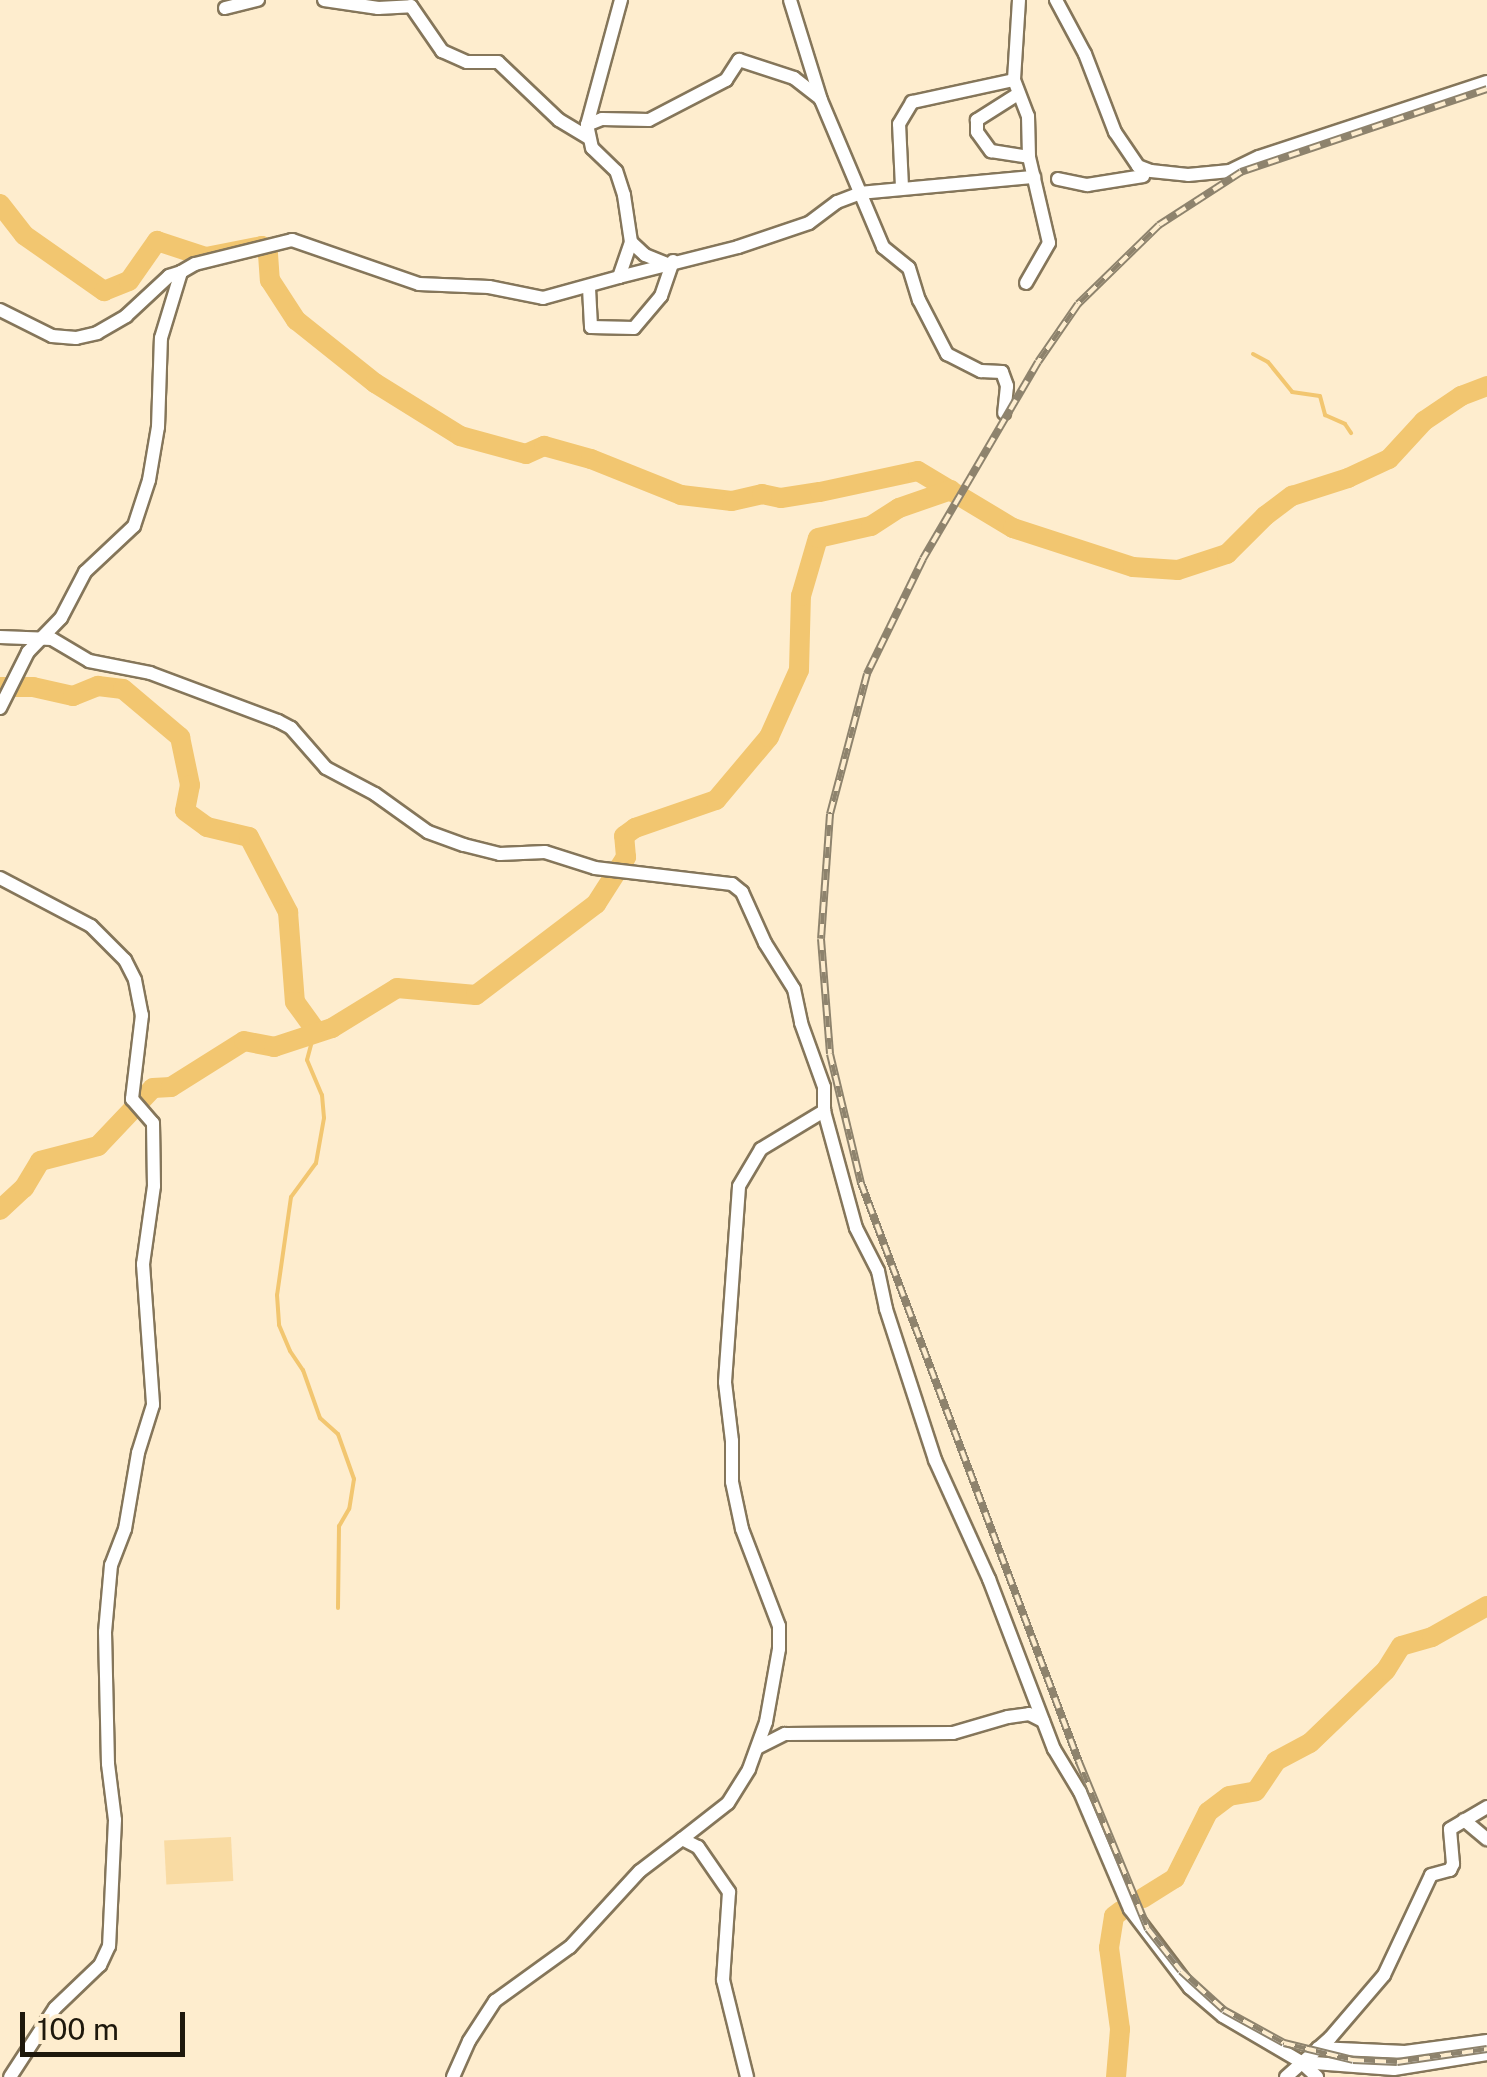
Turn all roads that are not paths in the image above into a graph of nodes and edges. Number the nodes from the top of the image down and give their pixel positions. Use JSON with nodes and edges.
{"nodes":[{"id":1,"x":258,"y":0,"type":"edge"},
{"id":2,"x":324,"y":0,"type":"edge"},
{"id":3,"x":621,"y":0,"type":"edge"},
{"id":4,"x":790,"y":0,"type":"edge"},
{"id":5,"x":1019,"y":0,"type":"edge"},
{"id":6,"x":1056,"y":0,"type":"edge"},
{"id":7,"x":225,"y":8,"type":"dead end"},
{"id":8,"x":1487,"y":82,"type":"edge"},
{"id":9,"x":1016,"y":87,"type":"junction"},
{"id":10,"x":821,"y":100,"type":"junction"},
{"id":11,"x":587,"y":131,"type":"junction"},
{"id":12,"x":1028,"y":157,"type":"junction"},
{"id":13,"x":1143,"y":176,"type":"dead end"},
{"id":14,"x":1034,"y":177,"type":"junction"},
{"id":15,"x":1058,"y":180,"type":"dead end"},
{"id":16,"x":902,"y":187,"type":"junction"},
{"id":17,"x":860,"y":193,"type":"junction"},
{"id":18,"x":631,"y":242,"type":"junction"},
{"id":19,"x":669,"y":262,"type":"junction"},
{"id":20,"x":181,"y":272,"type":"junction"},
{"id":21,"x":619,"y":277,"type":"junction"},
{"id":22,"x":1026,"y":283,"type":"dead end"},
{"id":23,"x":589,"y":288,"type":"junction"},
{"id":24,"x":0,"y":310,"type":"edge"},
{"id":25,"x":1004,"y":412,"type":"dead end"},
{"id":26,"x":0,"y":637,"type":"edge"},
{"id":27,"x":40,"y":638,"type":"junction"},
{"id":28,"x":0,"y":708,"type":"edge"},
{"id":29,"x":0,"y":878,"type":"edge"},
{"id":30,"x":824,"y":1111,"type":"junction"},
{"id":31,"x":1043,"y":1720,"type":"junction"},
{"id":32,"x":759,"y":1746,"type":"junction"},
{"id":33,"x":1487,"y":1807,"type":"edge"},
{"id":34,"x":1464,"y":1820,"type":"junction"},
{"id":35,"x":682,"y":1838,"type":"junction"},
{"id":36,"x":1487,"y":1840,"type":"edge"},
{"id":37,"x":1487,"y":2041,"type":"edge"},
{"id":38,"x":1318,"y":2048,"type":"junction"},
{"id":39,"x":1487,"y":2054,"type":"edge"},
{"id":40,"x":1301,"y":2062,"type":"junction"},
{"id":41,"x":10,"y":2077,"type":"edge"},
{"id":42,"x":453,"y":2077,"type":"edge"},
{"id":43,"x":747,"y":2077,"type":"edge"},
{"id":44,"x":1286,"y":2077,"type":"edge"},
{"id":45,"x":1318,"y":2077,"type":"edge"}],
"edges":[{"from":1,"to":7,"type":"street"},
{"from":2,"to":11,"type":"street"},
{"from":3,"to":11,"type":"street"},
{"from":4,"to":10,"type":"street"},
{"from":5,"to":9,"type":"street"},
{"from":6,"to":8,"type":"street"},
{"from":9,"to":12,"type":"street"},
{"from":9,"to":12,"type":"street"},
{"from":9,"to":16,"type":"street"},
{"from":10,"to":11,"type":"street"},
{"from":10,"to":17,"type":"street"},
{"from":11,"to":18,"type":"street"},
{"from":12,"to":14,"type":"street"},
{"from":13,"to":15,"type":"street"},
{"from":14,"to":16,"type":"street"},
{"from":14,"to":22,"type":"street"},
{"from":16,"to":17,"type":"street"},
{"from":17,"to":19,"type":"street"},
{"from":17,"to":25,"type":"street"},
{"from":18,"to":19,"type":"street"},
{"from":18,"to":21,"type":"street"},
{"from":19,"to":21,"type":"street"},
{"from":19,"to":23,"type":"street"},
{"from":20,"to":23,"type":"street"},
{"from":20,"to":24,"type":"street"},
{"from":20,"to":27,"type":"street"},
{"from":21,"to":23,"type":"street"},
{"from":26,"to":27,"type":"street"},
{"from":27,"to":28,"type":"street"},
{"from":27,"to":30,"type":"street"},
{"from":29,"to":41,"type":"street"},
{"from":30,"to":31,"type":"street"},
{"from":30,"to":32,"type":"street"},
{"from":31,"to":32,"type":"street"},
{"from":31,"to":40,"type":"street"},
{"from":32,"to":35,"type":"street"},
{"from":33,"to":34,"type":"street"},
{"from":34,"to":36,"type":"street"},
{"from":34,"to":38,"type":"street"},
{"from":35,"to":42,"type":"street"},
{"from":35,"to":43,"type":"street"},
{"from":37,"to":38,"type":"street"},
{"from":38,"to":40,"type":"street"},
{"from":39,"to":40,"type":"street"},
{"from":40,"to":44,"type":"street"},
{"from":40,"to":45,"type":"street"}]}
